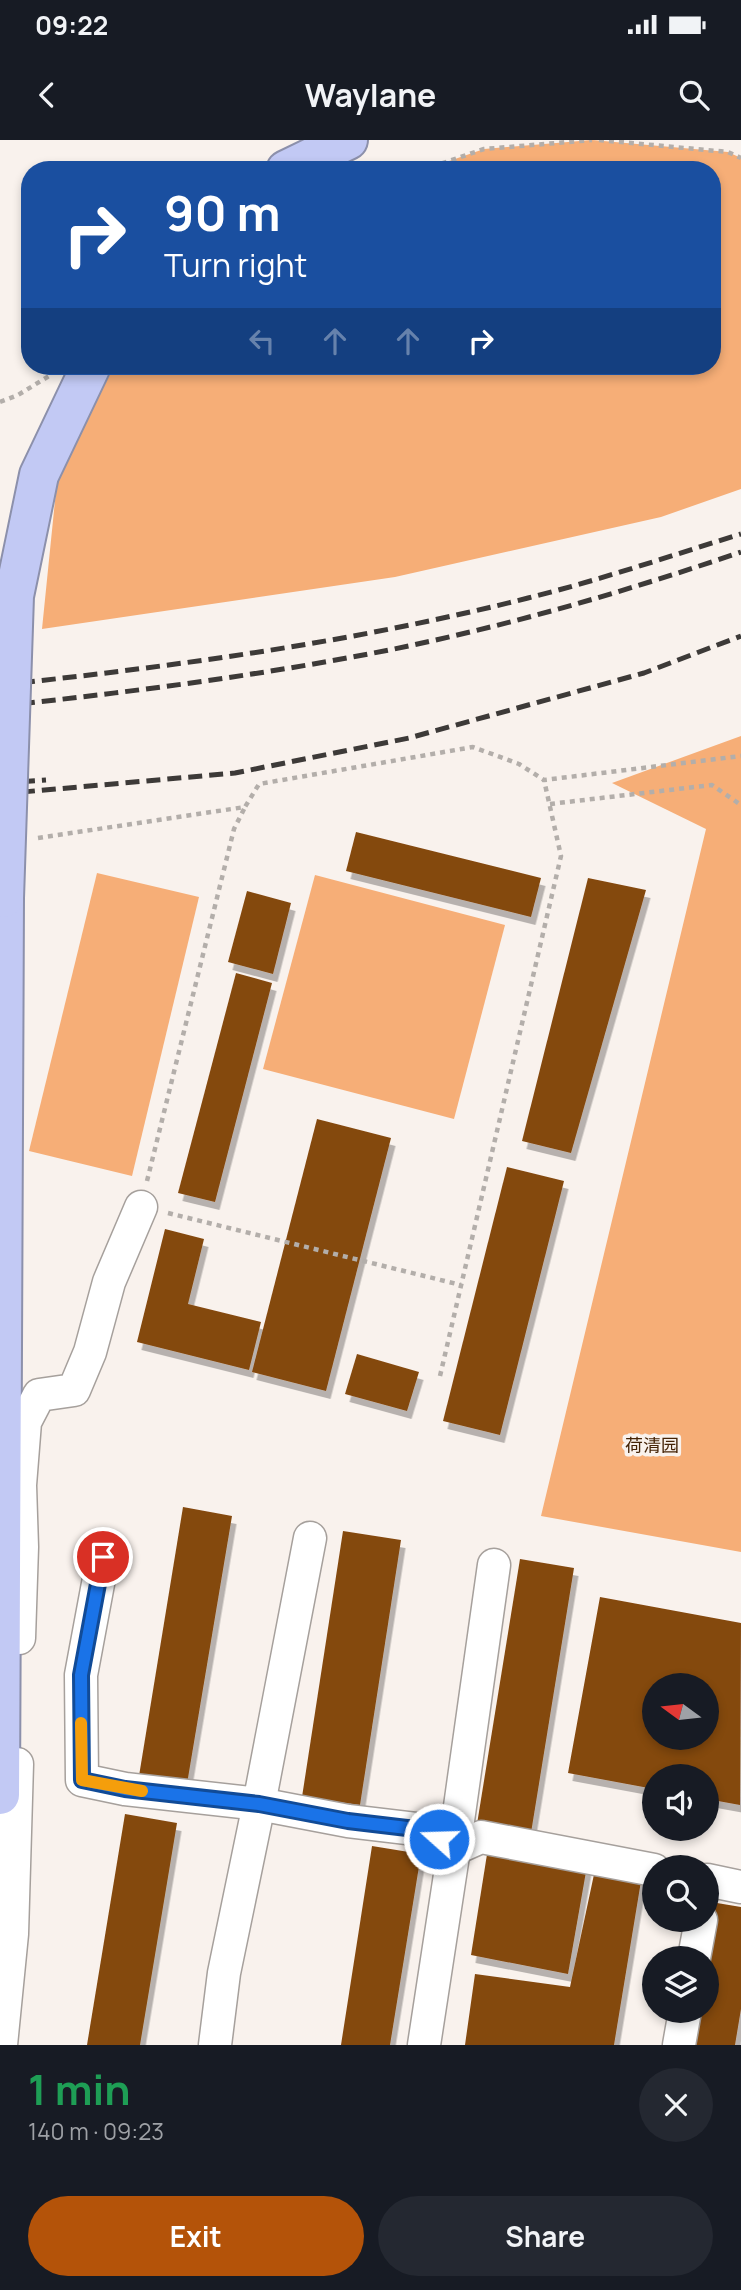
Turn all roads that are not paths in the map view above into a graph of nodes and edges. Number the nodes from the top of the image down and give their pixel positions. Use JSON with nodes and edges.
{"nodes":[{"id":1,"x":348,"y":140,"type":"edge"},
{"id":2,"x":305,"y":161,"type":"edge"},
{"id":3,"x":72,"y":375,"type":"edge"},
{"id":4,"x":13,"y":848,"type":"edge"},
{"id":5,"x":4,"y":898,"type":"junction"},
{"id":6,"x":141,"y":1207,"type":"road end"},
{"id":7,"x":310,"y":1538,"type":"dead end"},
{"id":8,"x":103,"y":1557,"type":"dead end"},
{"id":9,"x":494,"y":1565,"type":"dead end"},
{"id":10,"x":0,"y":1795,"type":"edge"},
{"id":11,"x":259,"y":1804,"type":"junction"},
{"id":12,"x":454,"y":1849,"type":"junction"},
{"id":13,"x":642,"y":1868,"type":"edge"},
{"id":14,"x":719,"y":1884,"type":"edge"},
{"id":15,"x":741,"y":1887,"type":"edge"},
{"id":16,"x":683,"y":2023,"type":"edge"},
{"id":17,"x":1,"y":2045,"type":"edge"},
{"id":18,"x":215,"y":2045,"type":"edge"},
{"id":19,"x":424,"y":2045,"type":"edge"},
{"id":20,"x":679,"y":2045,"type":"edge"}],
"edges":[{"from":1,"to":2,"type":"highway"},
{"from":3,"to":5,"type":"highway","bridge":true},
{"from":4,"to":5,"type":"highway","bridge":true},
{"from":5,"to":10,"type":"highway"},
{"from":6,"to":17,"type":"lane"},
{"from":7,"to":11,"type":"lane"},
{"from":8,"to":11,"type":"lane"},
{"from":9,"to":12,"type":"lane"},
{"from":11,"to":12,"type":"lane"},
{"from":11,"to":18,"type":"lane"},
{"from":12,"to":13,"type":"lane"},
{"from":12,"to":19,"type":"lane"},
{"from":14,"to":15,"type":"lane"},
{"from":16,"to":20,"type":"lane"}]}
